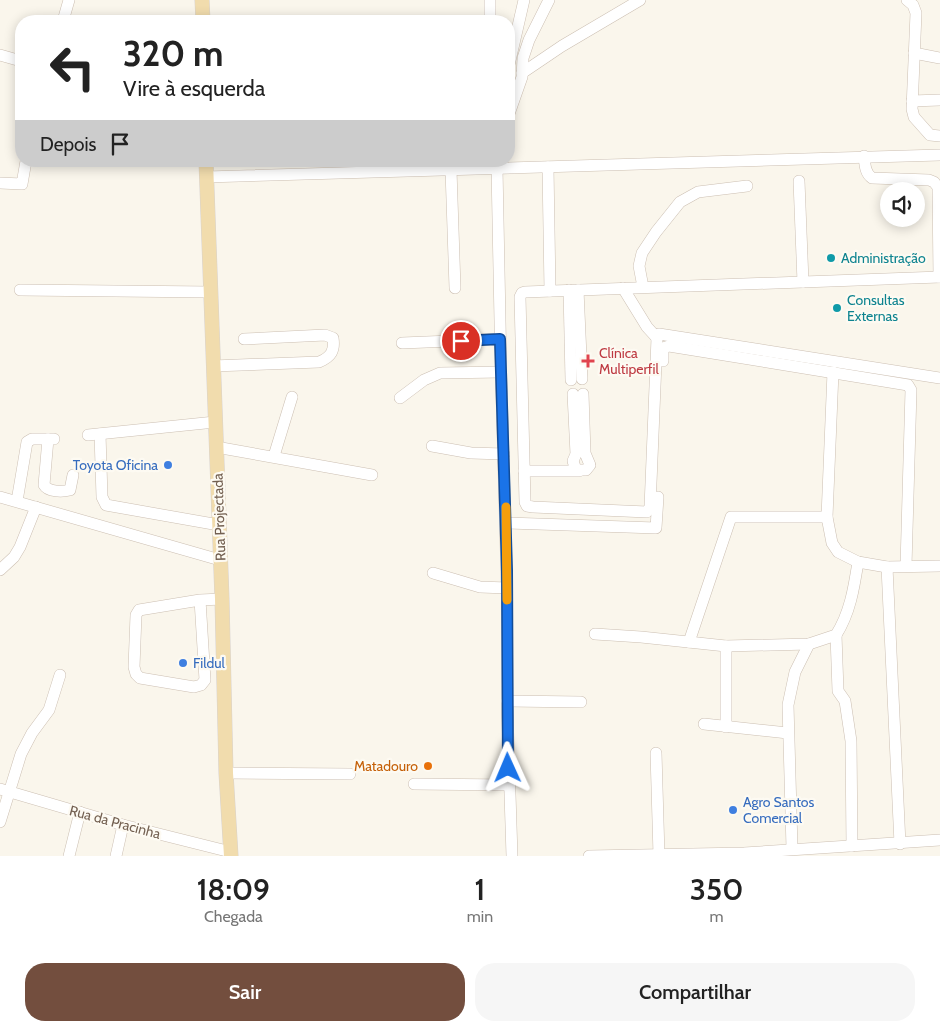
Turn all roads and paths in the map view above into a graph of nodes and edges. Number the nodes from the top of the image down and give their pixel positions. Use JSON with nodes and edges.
{"nodes":[{"id":1,"x":69,"y":0,"type":"edge"},
{"id":2,"x":202,"y":0,"type":"edge"},
{"id":3,"x":490,"y":0,"type":"edge"},
{"id":4,"x":524,"y":0,"type":"edge"},
{"id":5,"x":549,"y":0,"type":"edge"},
{"id":6,"x":640,"y":0,"type":"edge"},
{"id":7,"x":907,"y":0,"type":"edge"},
{"id":8,"x":65,"y":15,"type":"edge"},
{"id":9,"x":202,"y":15,"type":"edge"},
{"id":10,"x":490,"y":15,"type":"edge"},
{"id":11,"x":515,"y":39,"type":"edge"},
{"id":12,"x":914,"y":53,"type":"junction"},
{"id":13,"x":0,"y":55,"type":"edge"},
{"id":14,"x":940,"y":58,"type":"edge"},
{"id":15,"x":15,"y":59,"type":"edge"},
{"id":16,"x":522,"y":73,"type":"junction"},
{"id":17,"x":515,"y":99,"type":"edge"},
{"id":18,"x":940,"y":100,"type":"edge"},
{"id":19,"x":912,"y":101,"type":"junction"},
{"id":20,"x":940,"y":136,"type":"edge"},
{"id":21,"x":940,"y":155,"type":"edge"},
{"id":22,"x":864,"y":156,"type":"junction"},
{"id":23,"x":515,"y":166,"type":"edge"},
{"id":24,"x":25,"y":167,"type":"edge"},
{"id":25,"x":206,"y":167,"type":"edge"},
{"id":26,"x":476,"y":167,"type":"edge"},
{"id":27,"x":493,"y":167,"type":"edge"},
{"id":28,"x":548,"y":167,"type":"junction"},
{"id":29,"x":451,"y":170,"type":"junction"},
{"id":30,"x":206,"y":177,"type":"junction"},
{"id":31,"x":799,"y":182,"type":"dead end"},
{"id":32,"x":0,"y":183,"type":"edge"},
{"id":33,"x":747,"y":186,"type":"dead end"},
{"id":34,"x":940,"y":277,"type":"edge"},
{"id":35,"x":803,"y":282,"type":"junction"},
{"id":36,"x":455,"y":288,"type":"dead end"},
{"id":37,"x":623,"y":288,"type":"junction"},
{"id":38,"x":643,"y":288,"type":"junction"},
{"id":39,"x":20,"y":290,"type":"dead end"},
{"id":40,"x":574,"y":290,"type":"junction"},
{"id":41,"x":550,"y":291,"type":"junction"},
{"id":42,"x":210,"y":292,"type":"junction"},
{"id":43,"x":657,"y":338,"type":"junction"},
{"id":44,"x":244,"y":339,"type":"dead end"},
{"id":45,"x":500,"y":339,"type":"junction"},
{"id":46,"x":402,"y":343,"type":"dead end"},
{"id":47,"x":213,"y":366,"type":"junction"},
{"id":48,"x":501,"y":372,"type":"junction"},
{"id":49,"x":833,"y":372,"type":"junction"},
{"id":50,"x":940,"y":378,"type":"edge"},
{"id":51,"x":292,"y":397,"type":"dead end"},
{"id":52,"x":400,"y":398,"type":"dead end"},
{"id":53,"x":215,"y":422,"type":"junction"},
{"id":54,"x":100,"y":434,"type":"junction"},
{"id":55,"x":88,"y":435,"type":"dead end"},
{"id":56,"x":432,"y":446,"type":"dead end"},
{"id":57,"x":216,"y":447,"type":"junction"},
{"id":58,"x":504,"y":454,"type":"junction"},
{"id":59,"x":274,"y":456,"type":"junction"},
{"id":60,"x":524,"y":471,"type":"junction"},
{"id":61,"x":73,"y":475,"type":"dead end"},
{"id":62,"x":372,"y":475,"type":"dead end"},
{"id":63,"x":0,"y":497,"type":"edge"},
{"id":64,"x":17,"y":501,"type":"junction"},
{"id":65,"x":36,"y":507,"type":"junction"},
{"id":66,"x":827,"y":517,"type":"junction"},
{"id":67,"x":506,"y":523,"type":"junction"},
{"id":68,"x":219,"y":525,"type":"junction"},
{"id":69,"x":220,"y":560,"type":"junction"},
{"id":70,"x":858,"y":562,"type":"junction"},
{"id":71,"x":906,"y":566,"type":"junction"},
{"id":72,"x":940,"y":566,"type":"edge"},
{"id":73,"x":887,"y":567,"type":"junction"},
{"id":74,"x":0,"y":570,"type":"edge"},
{"id":75,"x":433,"y":574,"type":"dead end"},
{"id":76,"x":507,"y":588,"type":"junction"},
{"id":77,"x":222,"y":599,"type":"junction"},
{"id":78,"x":200,"y":600,"type":"junction"},
{"id":79,"x":595,"y":634,"type":"dead end"},
{"id":80,"x":836,"y":635,"type":"junction"},
{"id":81,"x":689,"y":642,"type":"junction"},
{"id":82,"x":809,"y":644,"type":"junction"},
{"id":83,"x":726,"y":646,"type":"junction"},
{"id":84,"x":60,"y":675,"type":"dead end"},
{"id":85,"x":507,"y":702,"type":"junction"},
{"id":86,"x":581,"y":702,"type":"dead end"},
{"id":87,"x":704,"y":724,"type":"dead end"},
{"id":88,"x":726,"y":727,"type":"junction"},
{"id":89,"x":788,"y":733,"type":"junction"},
{"id":90,"x":656,"y":754,"type":"dead end"},
{"id":91,"x":226,"y":774,"type":"junction"},
{"id":92,"x":350,"y":774,"type":"dead end"},
{"id":93,"x":414,"y":784,"type":"dead end"},
{"id":94,"x":509,"y":785,"type":"junction"},
{"id":95,"x":4,"y":791,"type":"edge"},
{"id":96,"x":80,"y":812,"type":"junction"},
{"id":97,"x":0,"y":822,"type":"edge"},
{"id":98,"x":123,"y":825,"type":"junction"},
{"id":99,"x":940,"y":840,"type":"edge"},
{"id":100,"x":900,"y":844,"type":"junction"},
{"id":101,"x":852,"y":846,"type":"junction"},
{"id":102,"x":792,"y":848,"type":"junction"},
{"id":103,"x":231,"y":854,"type":"edge"},
{"id":104,"x":659,"y":854,"type":"junction"},
{"id":105,"x":744,"y":854,"type":"edge"},
{"id":106,"x":69,"y":856,"type":"edge"},
{"id":107,"x":116,"y":856,"type":"edge"},
{"id":108,"x":512,"y":856,"type":"edge"},
{"id":109,"x":589,"y":856,"type":"edge"}],
"edges":[{"from":1,"to":8,"type":"street"},
{"from":2,"to":9,"type":"main road"},
{"from":3,"to":10,"type":"street"},
{"from":4,"to":11,"type":"street"},
{"from":5,"to":16,"type":"street"},
{"from":6,"to":16,"type":"street"},
{"from":7,"to":12,"type":"street"},
{"from":12,"to":14,"type":"street"},
{"from":12,"to":19,"type":"street"},
{"from":13,"to":15,"type":"street"},
{"from":16,"to":17,"type":"street"},
{"from":18,"to":19,"type":"street"},
{"from":19,"to":20,"type":"street"},
{"from":21,"to":22,"type":"street"},
{"from":22,"to":28,"type":"street"},
{"from":22,"to":34,"type":"street"},
{"from":23,"to":28,"type":"street"},
{"from":24,"to":32,"type":"street"},
{"from":25,"to":30,"type":"main road","name":"Rua Projectada"},
{"from":26,"to":29,"type":"street"},
{"from":27,"to":45,"type":"street"},
{"from":28,"to":41,"type":"street"},
{"from":29,"to":30,"type":"street"},
{"from":29,"to":36,"type":"street"},
{"from":30,"to":42,"type":"main road","name":"Rua Projectada"},
{"from":31,"to":35,"type":"street"},
{"from":33,"to":38,"type":"street"},
{"from":34,"to":35,"type":"street"},
{"from":35,"to":38,"type":"street"},
{"from":37,"to":38,"type":"street"},
{"from":37,"to":40,"type":"street"},
{"from":37,"to":43,"type":"street"},
{"from":39,"to":42,"type":"street"},
{"from":40,"to":41,"type":"street"},
{"from":40,"to":60,"type":"street"},
{"from":41,"to":60,"type":"street"},
{"from":42,"to":47,"type":"main road","name":"Rua Projectada"},
{"from":43,"to":50,"type":"street"},
{"from":43,"to":60,"type":"street"},
{"from":44,"to":47,"type":"street"},
{"from":45,"to":46,"type":"street"},
{"from":45,"to":48,"type":"street"},
{"from":47,"to":53,"type":"main road","name":"Rua Projectada"},
{"from":48,"to":52,"type":"street"},
{"from":48,"to":58,"type":"street"},
{"from":49,"to":66,"type":"street"},
{"from":49,"to":67,"type":"street"},
{"from":49,"to":71,"type":"street"},
{"from":51,"to":59,"type":"street"},
{"from":53,"to":54,"type":"street"},
{"from":53,"to":57,"type":"main road","name":"Rua Projectada"},
{"from":54,"to":55,"type":"street"},
{"from":54,"to":68,"type":"street"},
{"from":56,"to":58,"type":"street"},
{"from":57,"to":59,"type":"street"},
{"from":57,"to":68,"type":"main road","name":"Rua Projectada"},
{"from":58,"to":67,"type":"street"},
{"from":59,"to":62,"type":"street"},
{"from":61,"to":64,"type":"street"},
{"from":63,"to":64,"type":"street"},
{"from":64,"to":65,"type":"street"},
{"from":65,"to":69,"type":"street"},
{"from":65,"to":74,"type":"street"},
{"from":66,"to":70,"type":"street"},
{"from":66,"to":81,"type":"street"},
{"from":67,"to":76,"type":"street"},
{"from":68,"to":69,"type":"main road","name":"Rua Projectada"},
{"from":69,"to":77,"type":"main road","name":"Rua Projectada"},
{"from":70,"to":73,"type":"street"},
{"from":70,"to":80,"type":"street"},
{"from":71,"to":72,"type":"street"},
{"from":71,"to":73,"type":"street"},
{"from":73,"to":100,"type":"street"},
{"from":75,"to":76,"type":"street"},
{"from":76,"to":85,"type":"street"},
{"from":77,"to":78,"type":"street"},
{"from":77,"to":91,"type":"main road","name":"Rua Projectada"},
{"from":78,"to":78,"type":"street"},
{"from":79,"to":81,"type":"street"},
{"from":80,"to":82,"type":"street"},
{"from":80,"to":101,"type":"street"},
{"from":81,"to":83,"type":"street"},
{"from":82,"to":83,"type":"street"},
{"from":82,"to":89,"type":"street"},
{"from":83,"to":88,"type":"street"},
{"from":84,"to":95,"type":"street"},
{"from":85,"to":86,"type":"street"},
{"from":85,"to":94,"type":"street"},
{"from":87,"to":88,"type":"street"},
{"from":88,"to":89,"type":"street"},
{"from":89,"to":102,"type":"street"},
{"from":90,"to":104,"type":"street"},
{"from":91,"to":92,"type":"street"},
{"from":91,"to":103,"type":"main road","name":"Rua Projectada"},
{"from":93,"to":94,"type":"street"},
{"from":94,"to":108,"type":"street"},
{"from":95,"to":96,"type":"street","name":"Rua da Pracinha"},
{"from":95,"to":97,"type":"street"},
{"from":96,"to":98,"type":"street","name":"Rua da Pracinha"},
{"from":96,"to":106,"type":"street"},
{"from":98,"to":103,"type":"street","name":"Rua da Pracinha"},
{"from":98,"to":107,"type":"street"},
{"from":99,"to":100,"type":"street"},
{"from":100,"to":101,"type":"street"},
{"from":101,"to":102,"type":"street"},
{"from":102,"to":105,"type":"street"},
{"from":104,"to":105,"type":"street"},
{"from":104,"to":109,"type":"street"}]}
